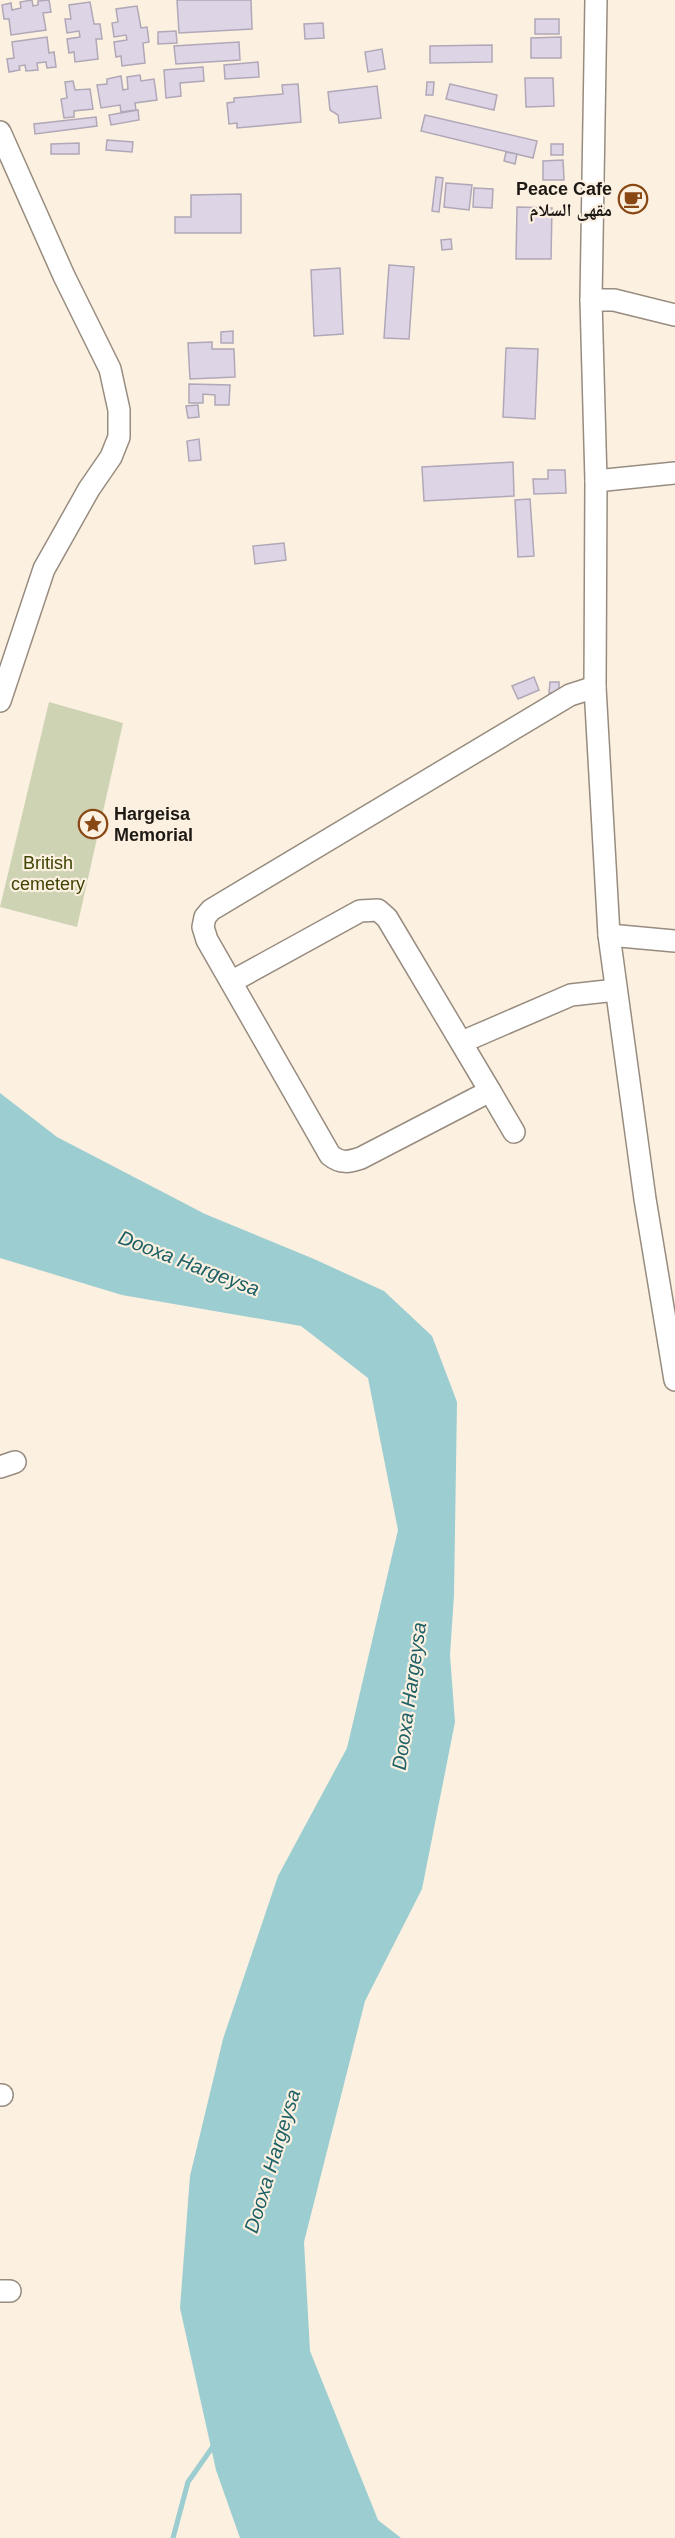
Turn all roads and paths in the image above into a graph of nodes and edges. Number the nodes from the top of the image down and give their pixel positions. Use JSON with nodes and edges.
{"nodes":[{"id":1,"x":596,"y":0,"type":"edge"},
{"id":2,"x":0,"y":132,"type":"edge"},
{"id":3,"x":591,"y":300,"type":"junction"},
{"id":4,"x":675,"y":315,"type":"edge"},
{"id":5,"x":675,"y":473,"type":"edge"},
{"id":6,"x":596,"y":481,"type":"junction"},
{"id":7,"x":595,"y":687,"type":"junction"},
{"id":8,"x":0,"y":701,"type":"edge"},
{"id":9,"x":609,"y":935,"type":"junction"},
{"id":10,"x":675,"y":941,"type":"edge"},
{"id":11,"x":231,"y":982,"type":"junction"},
{"id":12,"x":616,"y":990,"type":"junction"},
{"id":13,"x":462,"y":1042,"type":"junction"},
{"id":14,"x":490,"y":1091,"type":"junction"},
{"id":15,"x":514,"y":1132,"type":"dead end"},
{"id":16,"x":673,"y":1357,"type":"edge"},
{"id":17,"x":675,"y":1380,"type":"edge"}],
"edges":[{"from":1,"to":3,"type":"street"},
{"from":2,"to":8,"type":"street"},
{"from":3,"to":4,"type":"street"},
{"from":3,"to":6,"type":"street"},
{"from":5,"to":6,"type":"street"},
{"from":6,"to":7,"type":"street"},
{"from":7,"to":9,"type":"street"},
{"from":7,"to":11,"type":"street"},
{"from":9,"to":10,"type":"street"},
{"from":9,"to":12,"type":"street"},
{"from":11,"to":13,"type":"street"},
{"from":11,"to":14,"type":"street"},
{"from":12,"to":13,"type":"street"},
{"from":12,"to":16,"type":"street"},
{"from":13,"to":14,"type":"street"},
{"from":14,"to":15,"type":"street"},
{"from":16,"to":17,"type":"street"}]}
